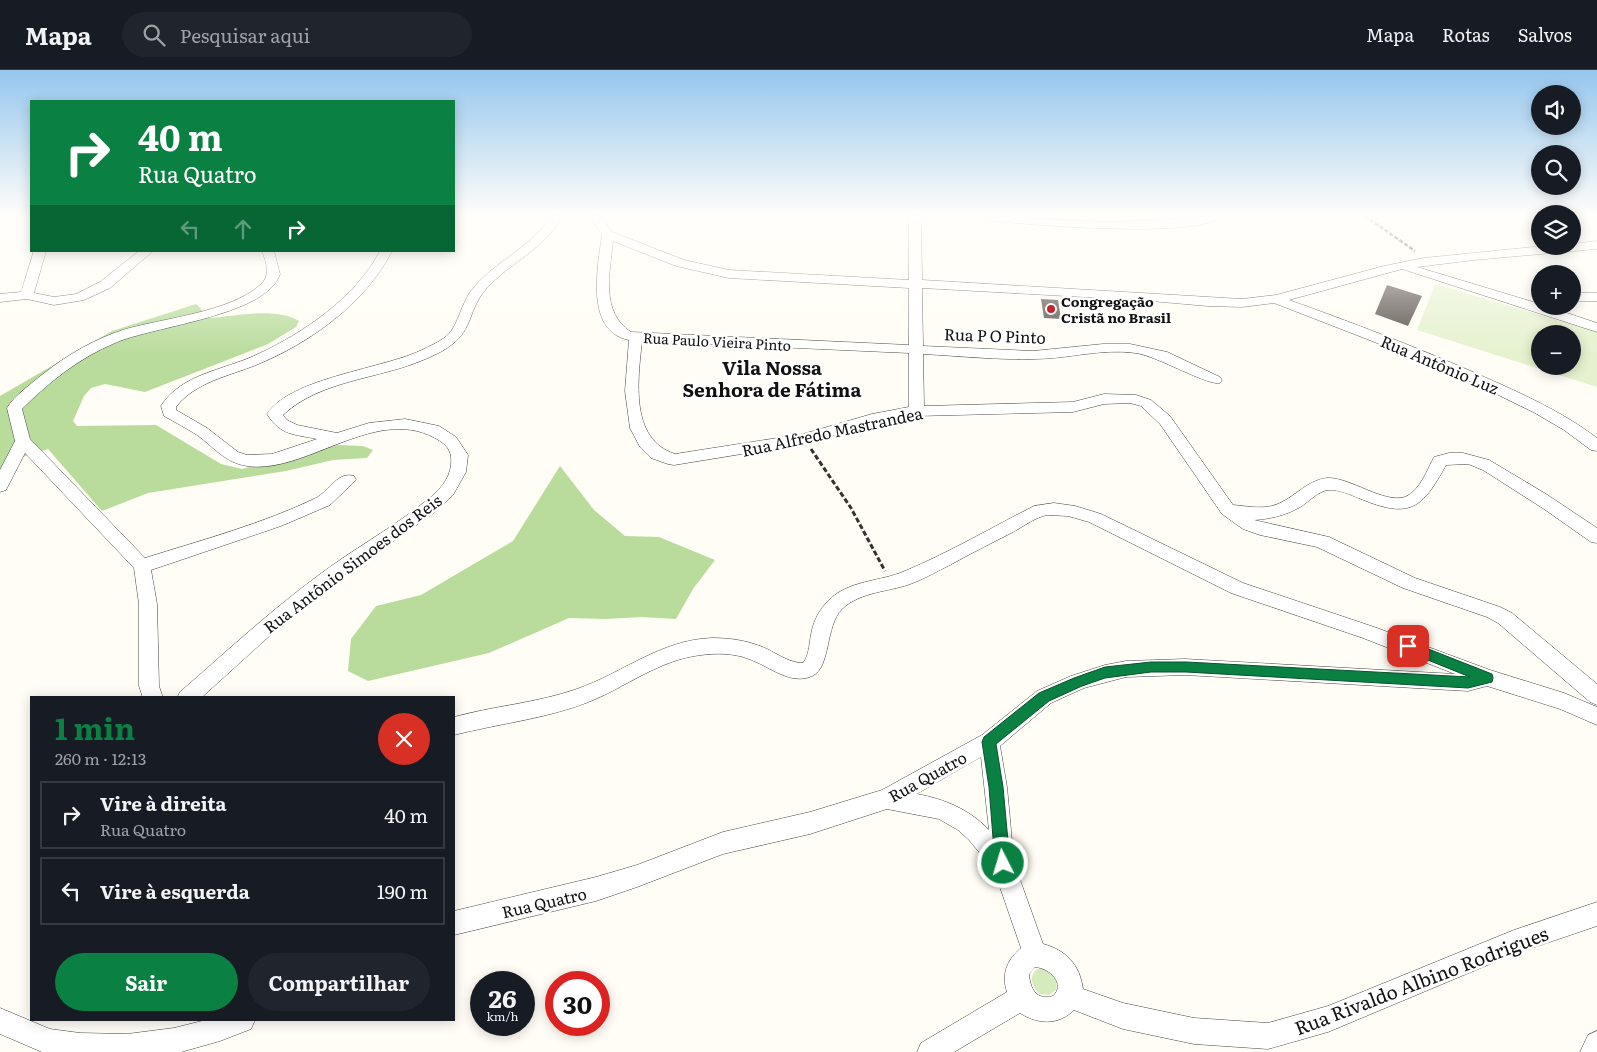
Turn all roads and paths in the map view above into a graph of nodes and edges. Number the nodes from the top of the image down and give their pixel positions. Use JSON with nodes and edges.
{"nodes":[{"id":1,"x":37,"y":262,"type":"edge"},
{"id":2,"x":134,"y":262,"type":"edge"},
{"id":3,"x":271,"y":262,"type":"edge"},
{"id":4,"x":382,"y":262,"type":"edge"},
{"id":5,"x":508,"y":262,"type":"edge"},
{"id":6,"x":605,"y":262,"type":"edge"},
{"id":7,"x":675,"y":262,"type":"edge"},
{"id":8,"x":914,"y":262,"type":"edge"},
{"id":9,"x":1429,"y":262,"type":"edge"},
{"id":10,"x":1458,"y":262,"type":"edge"},
{"id":11,"x":1399,"y":266,"type":"junction"},
{"id":12,"x":914,"y":283,"type":"junction"},
{"id":13,"x":1476,"y":288,"type":"junction"},
{"id":14,"x":27,"y":295,"type":"junction"},
{"id":15,"x":1597,"y":297,"type":"edge"},
{"id":16,"x":0,"y":298,"type":"edge"},
{"id":17,"x":1512,"y":298,"type":"junction"},
{"id":18,"x":1531,"y":298,"type":"edge"},
{"id":19,"x":1581,"y":298,"type":"edge"},
{"id":20,"x":1274,"y":299,"type":"junction"},
{"id":21,"x":1531,"y":304,"type":"edge"},
{"id":22,"x":1565,"y":315,"type":"edge"},
{"id":23,"x":1597,"y":328,"type":"edge"},
{"id":24,"x":636,"y":337,"type":"junction"},
{"id":25,"x":918,"y":350,"type":"junction"},
{"id":26,"x":1215,"y":380,"type":"dead end"},
{"id":27,"x":7,"y":410,"type":"edge"},
{"id":28,"x":916,"y":411,"type":"junction"},
{"id":29,"x":337,"y":438,"type":"junction"},
{"id":30,"x":803,"y":439,"type":"junction"},
{"id":31,"x":23,"y":442,"type":"junction"},
{"id":32,"x":1597,"y":446,"type":"edge"},
{"id":33,"x":348,"y":480,"type":"dead end"},
{"id":34,"x":0,"y":486,"type":"edge"},
{"id":35,"x":1228,"y":510,"type":"junction"},
{"id":36,"x":1597,"y":537,"type":"edge"},
{"id":37,"x":142,"y":566,"type":"junction"},
{"id":38,"x":890,"y":583,"type":"junction"},
{"id":39,"x":1487,"y":678,"type":"junction"},
{"id":40,"x":152,"y":696,"type":"edge"},
{"id":41,"x":189,"y":696,"type":"edge"},
{"id":42,"x":1597,"y":696,"type":"edge"},
{"id":43,"x":1597,"y":716,"type":"edge"},
{"id":44,"x":455,"y":726,"type":"edge"},
{"id":45,"x":989,"y":742,"type":"junction"},
{"id":46,"x":887,"y":799,"type":"junction"},
{"id":47,"x":1003,"y":863,"type":"junction"},
{"id":48,"x":1597,"y":914,"type":"edge"},
{"id":49,"x":455,"y":923,"type":"edge"},
{"id":50,"x":1035,"y":955,"type":"junction"},
{"id":51,"x":1022,"y":996,"type":"junction"},
{"id":52,"x":1069,"y":996,"type":"junction"},
{"id":53,"x":0,"y":1021,"type":"edge"},
{"id":54,"x":240,"y":1021,"type":"edge"},
{"id":55,"x":1597,"y":1044,"type":"edge"},
{"id":56,"x":930,"y":1052,"type":"edge"},
{"id":57,"x":1593,"y":1052,"type":"edge"}],
"edges":[{"from":1,"to":14,"type":"street"},
{"from":2,"to":14,"type":"street"},
{"from":3,"to":27,"type":"street"},
{"from":4,"to":29,"type":"street"},
{"from":5,"to":29,"type":"street","name":"Rua Antônio Simoes dos Reis"},
{"from":6,"to":24,"type":"street","name":"Rua Paulo Vieira Pinto"},
{"from":7,"to":12,"type":"street"},
{"from":8,"to":12,"type":"street"},
{"from":9,"to":11,"type":"street"},
{"from":10,"to":13,"type":"street"},
{"from":11,"to":13,"type":"street"},
{"from":11,"to":20,"type":"street"},
{"from":12,"to":20,"type":"street"},
{"from":12,"to":25,"type":"street"},
{"from":13,"to":17,"type":"street"},
{"from":14,"to":16,"type":"street"},
{"from":15,"to":19,"type":"street"},
{"from":17,"to":18,"type":"street"},
{"from":17,"to":21,"type":"street"},
{"from":20,"to":32,"type":"street","name":"Rua Antônio Luz"},
{"from":22,"to":23,"type":"street"},
{"from":24,"to":25,"type":"street","name":"Rua Paulo Vieira Pinto"},
{"from":24,"to":30,"type":"street","name":"Rua Alfredo Mastrandea"},
{"from":25,"to":26,"type":"street","name":"Rua P O Pinto"},
{"from":25,"to":28,"type":"street"},
{"from":27,"to":31,"type":"street"},
{"from":28,"to":30,"type":"street","name":"Rua Alfredo Mastrandea"},
{"from":28,"to":35,"type":"street","name":"Rua Alfredo Mastrandea"},
{"from":29,"to":41,"type":"street","name":"Rua Antônio Simoes dos Reis"},
{"from":30,"to":38,"type":"path"},
{"from":31,"to":34,"type":"street"},
{"from":31,"to":37,"type":"street"},
{"from":33,"to":37,"type":"street"},
{"from":35,"to":36,"type":"street"},
{"from":35,"to":42,"type":"street","name":"Rua Alfredo Mastrandea"},
{"from":37,"to":40,"type":"street"},
{"from":38,"to":39,"type":"street"},
{"from":38,"to":44,"type":"street"},
{"from":39,"to":43,"type":"street","name":"Rua Quatro"},
{"from":39,"to":45,"type":"street","name":"Rua Quatro"},
{"from":45,"to":46,"type":"street","name":"Rua Quatro"},
{"from":45,"to":47,"type":"street"},
{"from":46,"to":47,"type":"street"},
{"from":46,"to":49,"type":"street","name":"Rua Quatro"},
{"from":47,"to":50,"type":"street"},
{"from":48,"to":52,"type":"street","name":"Rua Rivaldo Albino Rodrigues"},
{"from":50,"to":51,"type":"street"},
{"from":50,"to":52,"type":"street"},
{"from":51,"to":52,"type":"street"},
{"from":51,"to":56,"type":"street"},
{"from":53,"to":54,"type":"street"},
{"from":55,"to":57,"type":"street"}]}
